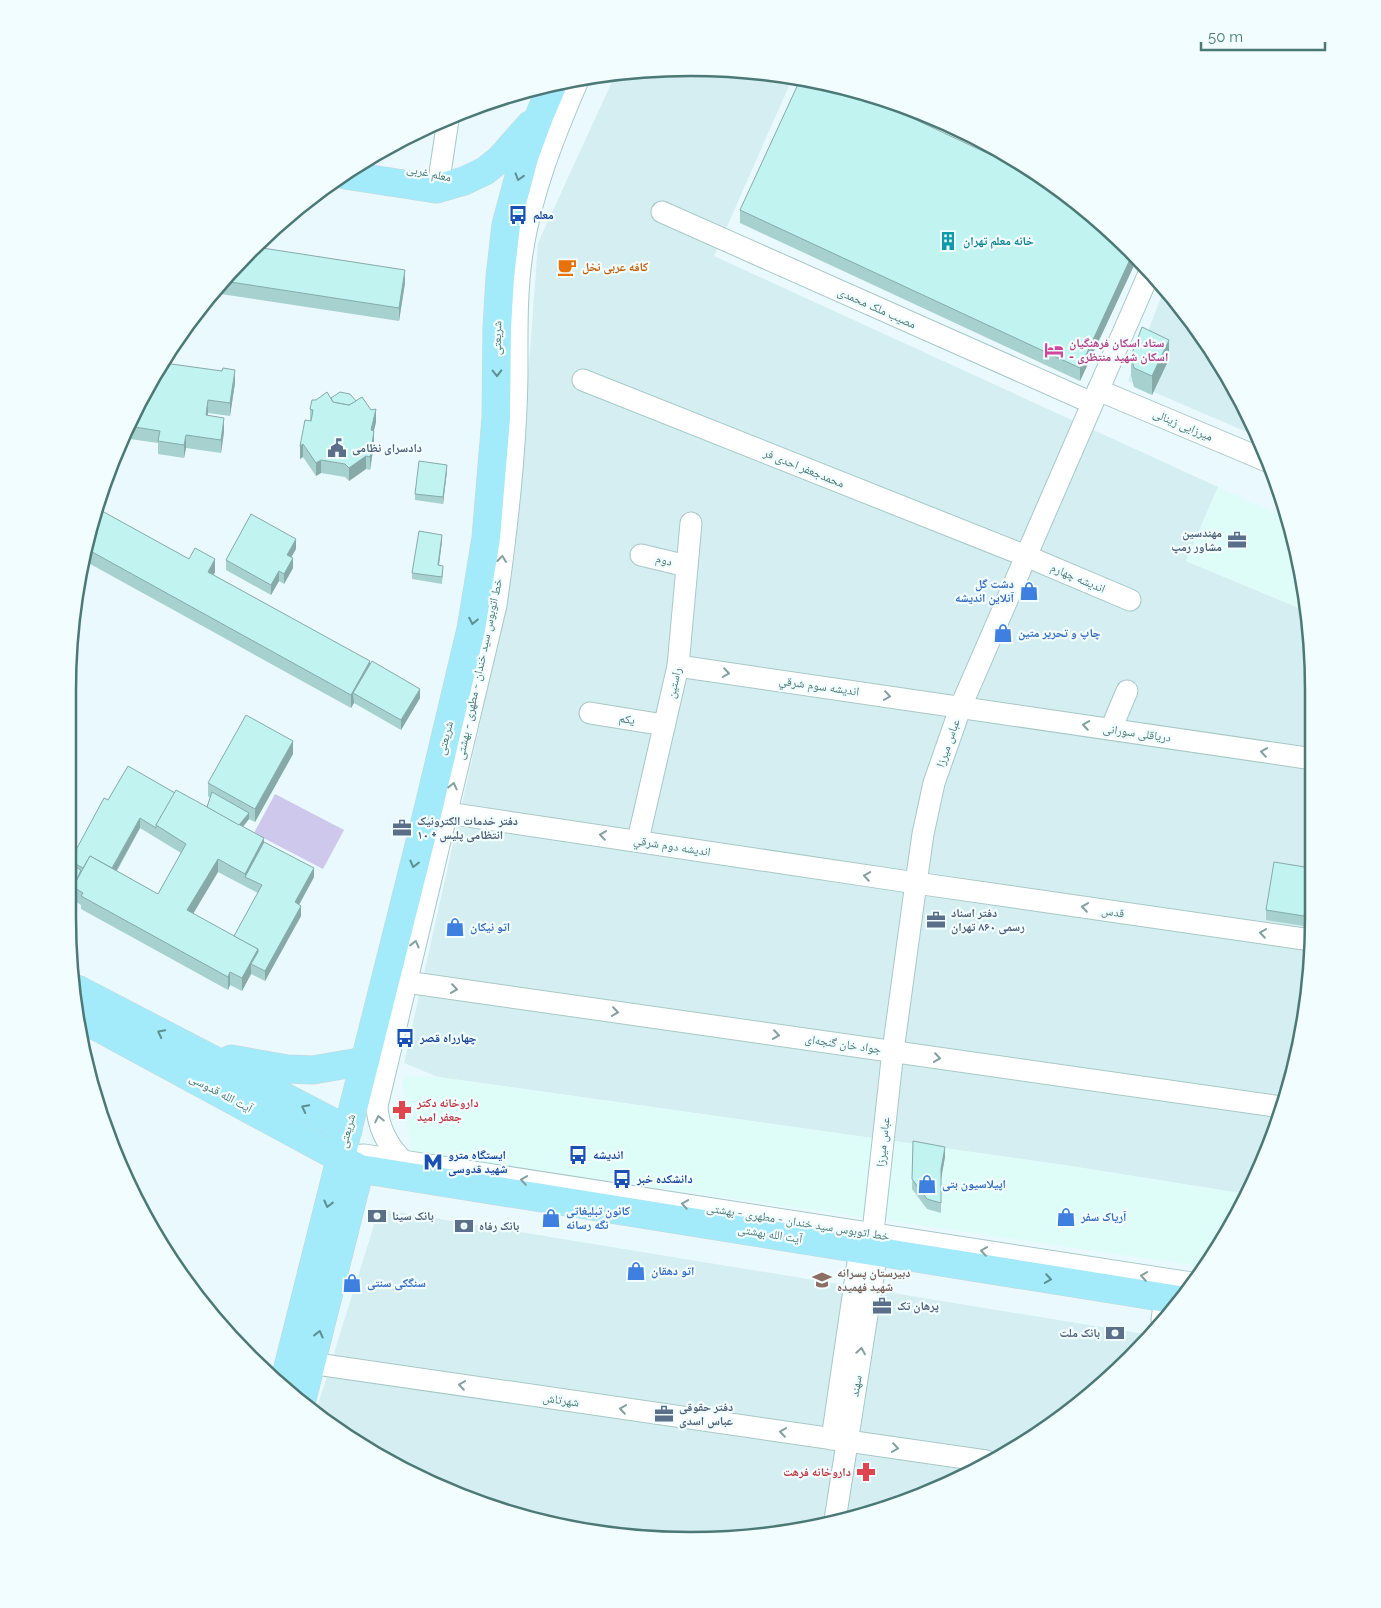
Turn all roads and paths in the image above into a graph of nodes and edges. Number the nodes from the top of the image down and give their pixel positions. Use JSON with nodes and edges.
{"nodes":[{"id":1,"x":575,"y":87,"type":"edge"},
{"id":2,"x":549,"y":93,"type":"edge"},
{"id":3,"x":540,"y":114,"type":"junction"},
{"id":4,"x":448,"y":126,"type":"edge"},
{"id":5,"x":376,"y":163,"type":"edge"},
{"id":6,"x":355,"y":176,"type":"edge"},
{"id":7,"x":452,"y":178,"type":"junction"},
{"id":8,"x":662,"y":212,"type":"dead end"},
{"id":9,"x":504,"y":237,"type":"junction"},
{"id":10,"x":1146,"y":279,"type":"edge"},
{"id":11,"x":582,"y":380,"type":"dead end"},
{"id":12,"x":1095,"y":396,"type":"junction"},
{"id":13,"x":1259,"y":458,"type":"edge"},
{"id":14,"x":691,"y":523,"type":"dead end"},
{"id":15,"x":640,"y":555,"type":"dead end"},
{"id":16,"x":1026,"y":556,"type":"junction"},
{"id":17,"x":687,"y":566,"type":"junction"},
{"id":18,"x":1130,"y":600,"type":"dead end"},
{"id":19,"x":678,"y":666,"type":"junction"},
{"id":20,"x":1127,"y":691,"type":"dead end"},
{"id":21,"x":961,"y":706,"type":"junction"},
{"id":22,"x":590,"y":713,"type":"dead end"},
{"id":23,"x":664,"y":725,"type":"junction"},
{"id":24,"x":1111,"y":729,"type":"junction"},
{"id":25,"x":1305,"y":758,"type":"edge"},
{"id":26,"x":437,"y":811,"type":"junction"},
{"id":27,"x":638,"y":840,"type":"junction"},
{"id":28,"x":916,"y":883,"type":"junction"},
{"id":29,"x":1304,"y":939,"type":"edge"},
{"id":30,"x":396,"y":980,"type":"junction"},
{"id":31,"x":81,"y":991,"type":"edge"},
{"id":32,"x":85,"y":1020,"type":"edge"},
{"id":33,"x":893,"y":1051,"type":"junction"},
{"id":34,"x":199,"y":1053,"type":"junction"},
{"id":35,"x":365,"y":1062,"type":"junction"},
{"id":36,"x":1275,"y":1106,"type":"edge"},
{"id":37,"x":348,"y":1130,"type":"junction"},
{"id":38,"x":403,"y":1161,"type":"junction"},
{"id":39,"x":350,"y":1163,"type":"junction"},
{"id":40,"x":870,"y":1246,"type":"junction"},
{"id":41,"x":1184,"y":1283,"type":"edge"},
{"id":42,"x":1166,"y":1305,"type":"edge"},
{"id":43,"x":295,"y":1369,"type":"edge"},
{"id":44,"x":300,"y":1391,"type":"edge"},
{"id":45,"x":839,"y":1440,"type":"junction"},
{"id":46,"x":979,"y":1459,"type":"edge"},
{"id":47,"x":835,"y":1514,"type":"edge"}],
"edges":[{"from":26,"to":1,"type":"street","name":"خط اتوبوس سید خندان - مطهری - بهشتی","one_way":true},
{"from":2,"to":3,"type":"main road","name":"شریعتی"},
{"from":3,"to":7,"type":"main road"},
{"from":3,"to":9,"type":"main road","name":"شریعتی","one_way":true},
{"from":4,"to":7,"type":"street"},
{"from":5,"to":7,"type":"main road","name":"معلم غربی"},
{"from":6,"to":7,"type":"main road","name":"معلم غربی"},
{"from":7,"to":9,"type":"main road"},
{"from":8,"to":12,"type":"street","name":"مصیب ملک محمدی"},
{"from":9,"to":26,"type":"main road","name":"شریعتی","one_way":true},
{"from":10,"to":12,"type":"street","name":"عباس میرزا"},
{"from":11,"to":16,"type":"street","name":"محمدجعفر احدی فر"},
{"from":12,"to":13,"type":"street","name":"میرزایی زینالی"},
{"from":12,"to":16,"type":"street","name":"عباس میرزا"},
{"from":14,"to":17,"type":"street","name":"راستین"},
{"from":15,"to":17,"type":"street","name":"دوم"},
{"from":16,"to":18,"type":"street","name":"اندیشه چهارم"},
{"from":16,"to":21,"type":"street","name":"عباس میرزا"},
{"from":17,"to":19,"type":"street","name":"راستین"},
{"from":19,"to":21,"type":"street","name":"اندیشه سوم شرقي","one_way":true},
{"from":19,"to":23,"type":"street","name":"راستین"},
{"from":20,"to":24,"type":"street"},
{"from":24,"to":21,"type":"street","name":"دریاقلی سورانی","one_way":true},
{"from":21,"to":28,"type":"street","name":"عباس میرزا"},
{"from":22,"to":23,"type":"street","name":"یکم"},
{"from":23,"to":27,"type":"street","name":"راستین"},
{"from":25,"to":24,"type":"street","name":"دریاقلی سورانی","one_way":true},
{"from":27,"to":26,"type":"street","name":"انديشه دوم شرقي","one_way":true},
{"from":26,"to":30,"type":"main road","name":"شریعتی"},
{"from":28,"to":27,"type":"street","name":"انديشه دوم شرقي","one_way":true},
{"from":29,"to":28,"type":"street","name":"قدس","one_way":true},
{"from":28,"to":33,"type":"street","name":"عباس میرزا"},
{"from":30,"to":33,"type":"street","name":"جواد خان گنجه‌ای","one_way":true},
{"from":30,"to":35,"type":"main road","name":"شریعتی"},
{"from":38,"to":30,"type":"street","one_way":true},
{"from":34,"to":31,"type":"main road","name":"آیت الله قدوسی","one_way":true},
{"from":32,"to":39,"type":"main road","name":"آیت الله قدوسی"},
{"from":33,"to":36,"type":"street","name":"جواد خان گنجه‌ای","one_way":true},
{"from":33,"to":40,"type":"street","name":"عباس میرزا"},
{"from":34,"to":35,"type":"main road"},
{"from":37,"to":34,"type":"main road","name":"آیت الله قدوسی","one_way":true},
{"from":35,"to":37,"type":"main road","name":"شریعتی"},
{"from":37,"to":39,"type":"main road","name":"شریعتی"},
{"from":38,"to":39,"type":"street","name":"خط اتوبوس سید خندان - مطهری - بهشتی"},
{"from":40,"to":38,"type":"street","name":"خط اتوبوس سید خندان - مطهری - بهشتی","one_way":true},
{"from":39,"to":40,"type":"main road","name":"آیت الله بهشتی"},
{"from":39,"to":43,"type":"main road","name":"شریعتی"},
{"from":41,"to":40,"type":"street","name":"خط اتوبوس سید خندان - مطهری - بهشتی","one_way":true},
{"from":40,"to":42,"type":"main road","name":"آیت الله بهشتی","one_way":true},
{"from":40,"to":45,"type":"street","name":"عباس میرزا"},
{"from":43,"to":44,"type":"main road","name":"شریعتی"},
{"from":45,"to":43,"type":"street","name":"شهرتاش","one_way":true},
{"from":45,"to":46,"type":"street","name":"شهرتاش","one_way":true},
{"from":45,"to":47,"type":"street"}]}
